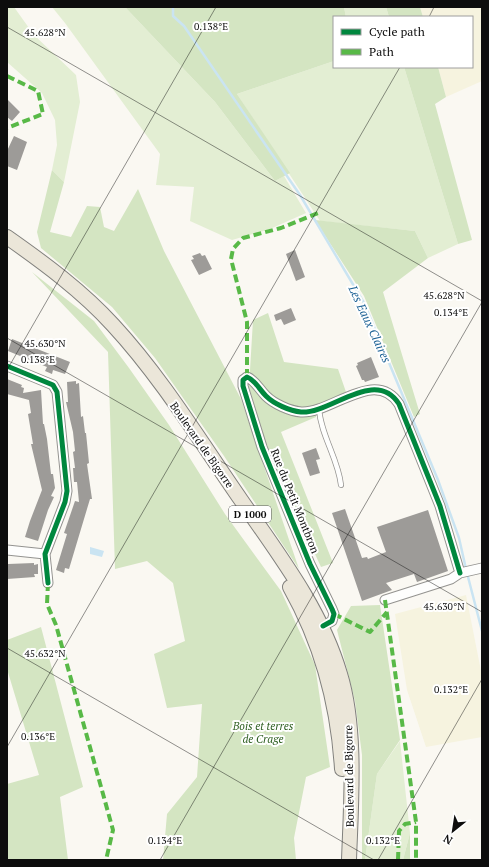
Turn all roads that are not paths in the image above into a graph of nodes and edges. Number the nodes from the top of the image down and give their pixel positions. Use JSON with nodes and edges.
{"nodes":[{"id":1,"x":7,"y":237,"type":"edge"},
{"id":2,"x":7,"y":244,"type":"edge"},
{"id":3,"x":7,"y":366,"type":"edge"},
{"id":4,"x":319,"y":409,"type":"junction"},
{"id":5,"x":341,"y":485,"type":"dead end"},
{"id":6,"x":7,"y":550,"type":"edge"},
{"id":7,"x":45,"y":554,"type":"junction"},
{"id":8,"x":482,"y":568,"type":"edge"},
{"id":9,"x":465,"y":572,"type":"junction"},
{"id":10,"x":48,"y":583,"type":"dead end"},
{"id":11,"x":385,"y":600,"type":"dead end"},
{"id":12,"x":323,"y":626,"type":"junction"},
{"id":13,"x":342,"y":860,"type":"edge"},
{"id":14,"x":349,"y":860,"type":"edge"}],
"edges":[{"from":1,"to":12,"type":"main road","name":"Boulevard de Bigorre","number":"D 1000"},
{"from":2,"to":13,"type":"main road","name":"Boulevard de Bigorre","number":"D 1000"},
{"from":3,"to":7,"type":"street"},
{"from":4,"to":5,"type":"lane"},
{"from":4,"to":9,"type":"street"},
{"from":4,"to":12,"type":"street","name":"Rue du Petit Montbron"},
{"from":6,"to":7,"type":"street"},
{"from":7,"to":10,"type":"street"},
{"from":8,"to":9,"type":"street"},
{"from":9,"to":11,"type":"street"},
{"from":12,"to":14,"type":"main road","name":"Boulevard de Bigorre","number":"D 1000"}]}
